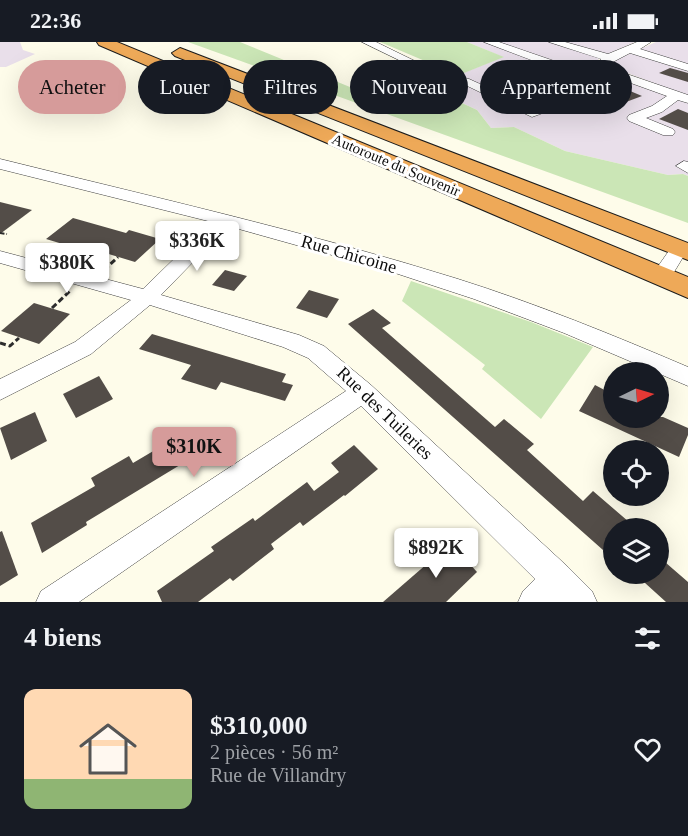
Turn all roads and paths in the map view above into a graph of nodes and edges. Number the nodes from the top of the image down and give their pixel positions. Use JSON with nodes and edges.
{"nodes":[{"id":1,"x":104,"y":42,"type":"edge"},
{"id":2,"x":153,"y":42,"type":"edge"},
{"id":3,"x":367,"y":42,"type":"edge"},
{"id":4,"x":489,"y":42,"type":"edge"},
{"id":5,"x":554,"y":42,"type":"edge"},
{"id":6,"x":590,"y":42,"type":"edge"},
{"id":7,"x":646,"y":42,"type":"edge"},
{"id":8,"x":628,"y":50,"type":"junction"},
{"id":9,"x":407,"y":60,"type":"edge"},
{"id":10,"x":538,"y":60,"type":"edge"},
{"id":11,"x":598,"y":60,"type":"edge"},
{"id":12,"x":614,"y":60,"type":"edge"},
{"id":13,"x":688,"y":68,"type":"edge"},
{"id":14,"x":632,"y":80,"type":"edge"},
{"id":15,"x":644,"y":84,"type":"junction"},
{"id":16,"x":682,"y":92,"type":"edge"},
{"id":17,"x":668,"y":132,"type":"dead end"},
{"id":18,"x":0,"y":164,"type":"edge"},
{"id":19,"x":224,"y":220,"type":"junction"},
{"id":20,"x":0,"y":233,"type":"edge"},
{"id":21,"x":7,"y":234,"type":"dead end"},
{"id":22,"x":60,"y":243,"type":"dead end"},
{"id":23,"x":683,"y":250,"type":"edge"},
{"id":24,"x":0,"y":257,"type":"edge"},
{"id":25,"x":118,"y":257,"type":"dead end"},
{"id":26,"x":41,"y":259,"type":"dead end"},
{"id":27,"x":100,"y":274,"type":"dead end"},
{"id":28,"x":661,"y":277,"type":"junction"},
{"id":29,"x":75,"y":286,"type":"dead end"},
{"id":30,"x":688,"y":288,"type":"edge"},
{"id":31,"x":144,"y":297,"type":"junction"},
{"id":32,"x":52,"y":308,"type":"dead end"},
{"id":33,"x":19,"y":338,"type":"dead end"},
{"id":34,"x":0,"y":342,"type":"edge"},
{"id":35,"x":688,"y":377,"type":"edge"},
{"id":36,"x":0,"y":390,"type":"edge"},
{"id":37,"x":363,"y":392,"type":"junction"},
{"id":38,"x":557,"y":578,"type":"junction"},
{"id":39,"x":52,"y":602,"type":"edge"},
{"id":40,"x":534,"y":602,"type":"edge"},
{"id":41,"x":581,"y":602,"type":"edge"}],
"edges":[{"from":1,"to":28,"type":"highway","name":"Autoroute du Souvenir"},
{"from":2,"to":23,"type":"highway","name":"Autoroute du Souvenir"},
{"from":3,"to":9,"type":"street"},
{"from":4,"to":10,"type":"street"},
{"from":5,"to":11,"type":"street"},
{"from":6,"to":8,"type":"street"},
{"from":7,"to":8,"type":"street"},
{"from":8,"to":12,"type":"street"},
{"from":8,"to":13,"type":"street"},
{"from":14,"to":15,"type":"street"},
{"from":15,"to":16,"type":"street"},
{"from":15,"to":16,"type":"street"},
{"from":16,"to":17,"type":"street"},
{"from":18,"to":19,"type":"street","name":"Rue Chicoine"},
{"from":19,"to":31,"type":"street"},
{"from":19,"to":35,"type":"street","name":"Rue Chicoine"},
{"from":20,"to":21,"type":"path"},
{"from":22,"to":26,"type":"path"},
{"from":23,"to":28,"type":"street"},
{"from":24,"to":31,"type":"street","name":"Rue des Tuileries"},
{"from":25,"to":27,"type":"path"},
{"from":28,"to":30,"type":"highway","name":"Autoroute du Souvenir"},
{"from":29,"to":32,"type":"path"},
{"from":31,"to":36,"type":"street"},
{"from":31,"to":37,"type":"street","name":"Rue des Tuileries"},
{"from":33,"to":34,"type":"path"},
{"from":37,"to":38,"type":"street","name":"Rue des Tuileries"},
{"from":37,"to":39,"type":"street"},
{"from":38,"to":40,"type":"street"},
{"from":38,"to":41,"type":"street","name":"Rue des Tuileries"}]}
